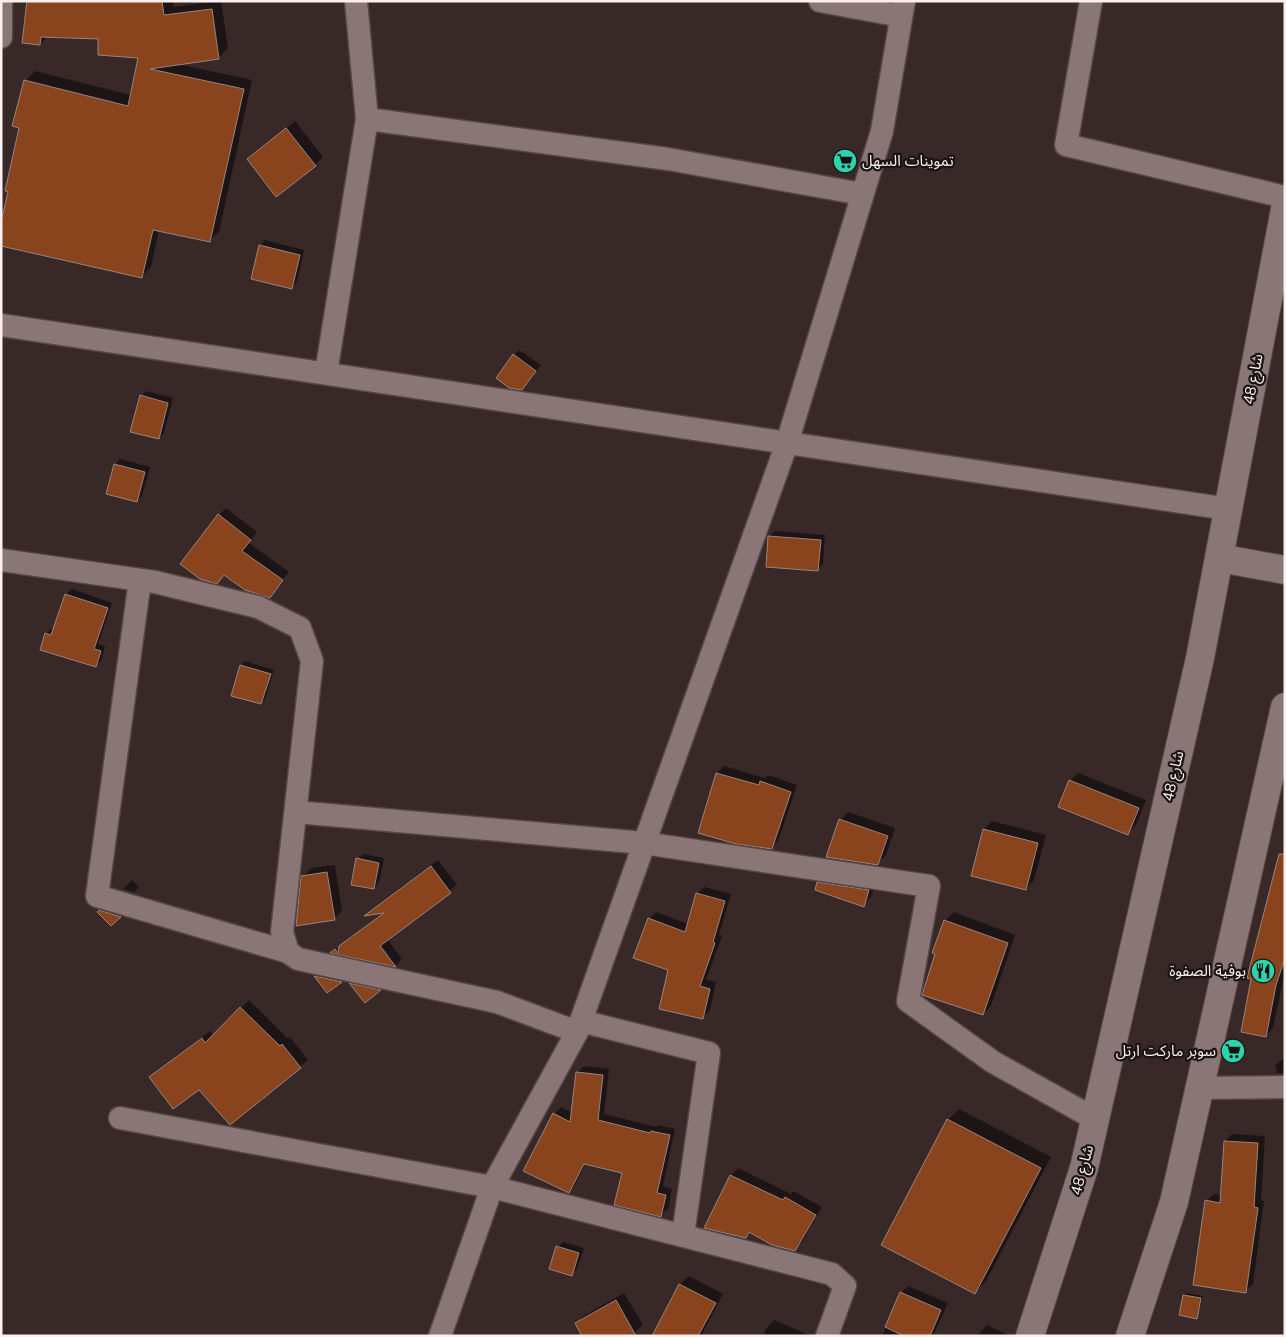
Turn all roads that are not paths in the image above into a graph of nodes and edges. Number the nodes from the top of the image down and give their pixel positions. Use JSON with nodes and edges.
{"nodes":[{"id":1,"x":1,"y":1,"type":"edge"},
{"id":2,"x":356,"y":1,"type":"edge"},
{"id":3,"x":820,"y":1,"type":"edge"},
{"id":4,"x":1091,"y":1,"type":"edge"},
{"id":5,"x":902,"y":9,"type":"edge"},
{"id":6,"x":2,"y":30,"type":"edge"},
{"id":7,"x":367,"y":118,"type":"junction"},
{"id":8,"x":862,"y":194,"type":"junction"},
{"id":9,"x":1285,"y":197,"type":"edge"},
{"id":10,"x":1285,"y":209,"type":"edge"},
{"id":11,"x":1,"y":325,"type":"edge"},
{"id":12,"x":326,"y":374,"type":"junction"},
{"id":13,"x":787,"y":443,"type":"junction"},
{"id":14,"x":1228,"y":509,"type":"junction"},
{"id":15,"x":1219,"y":558,"type":"junction"},
{"id":16,"x":1,"y":560,"type":"edge"},
{"id":17,"x":1285,"y":570,"type":"edge"},
{"id":18,"x":140,"y":580,"type":"junction"},
{"id":19,"x":1285,"y":707,"type":"edge"},
{"id":20,"x":296,"y":812,"type":"junction"},
{"id":21,"x":644,"y":843,"type":"junction"},
{"id":22,"x":288,"y":952,"type":"junction"},
{"id":23,"x":579,"y":1027,"type":"junction"},
{"id":24,"x":1285,"y":1087,"type":"edge"},
{"id":25,"x":1199,"y":1088,"type":"junction"},
{"id":26,"x":120,"y":1118,"type":"dead end"},
{"id":27,"x":1095,"y":1119,"type":"junction"},
{"id":28,"x":492,"y":1187,"type":"junction"},
{"id":29,"x":683,"y":1235,"type":"junction"},
{"id":30,"x":440,"y":1336,"type":"edge"},
{"id":31,"x":827,"y":1336,"type":"edge"},
{"id":32,"x":1030,"y":1336,"type":"edge"},
{"id":33,"x":1130,"y":1336,"type":"edge"}],
"edges":[{"from":1,"to":6,"type":"street"},
{"from":2,"to":7,"type":"street"},
{"from":3,"to":5,"type":"street"},
{"from":4,"to":9,"type":"street"},
{"from":5,"to":8,"type":"street"},
{"from":7,"to":8,"type":"street"},
{"from":7,"to":12,"type":"street"},
{"from":8,"to":13,"type":"street"},
{"from":10,"to":14,"type":"main road","name":"شارع 48"},
{"from":11,"to":12,"type":"street"},
{"from":12,"to":13,"type":"street"},
{"from":13,"to":14,"type":"street"},
{"from":13,"to":21,"type":"street"},
{"from":14,"to":15,"type":"main road","name":"شارع 48"},
{"from":15,"to":17,"type":"main road"},
{"from":15,"to":27,"type":"main road","name":"شارع 48"},
{"from":16,"to":18,"type":"street"},
{"from":18,"to":20,"type":"street"},
{"from":18,"to":22,"type":"street"},
{"from":19,"to":25,"type":"main road"},
{"from":20,"to":21,"type":"street"},
{"from":20,"to":22,"type":"street"},
{"from":21,"to":23,"type":"street"},
{"from":21,"to":27,"type":"street"},
{"from":22,"to":23,"type":"street"},
{"from":23,"to":28,"type":"street"},
{"from":23,"to":29,"type":"street"},
{"from":24,"to":25,"type":"street"},
{"from":25,"to":33,"type":"main road"},
{"from":26,"to":28,"type":"street"},
{"from":27,"to":32,"type":"main road","name":"شارع 48"},
{"from":28,"to":29,"type":"street"},
{"from":28,"to":30,"type":"street"},
{"from":29,"to":31,"type":"street"}]}
